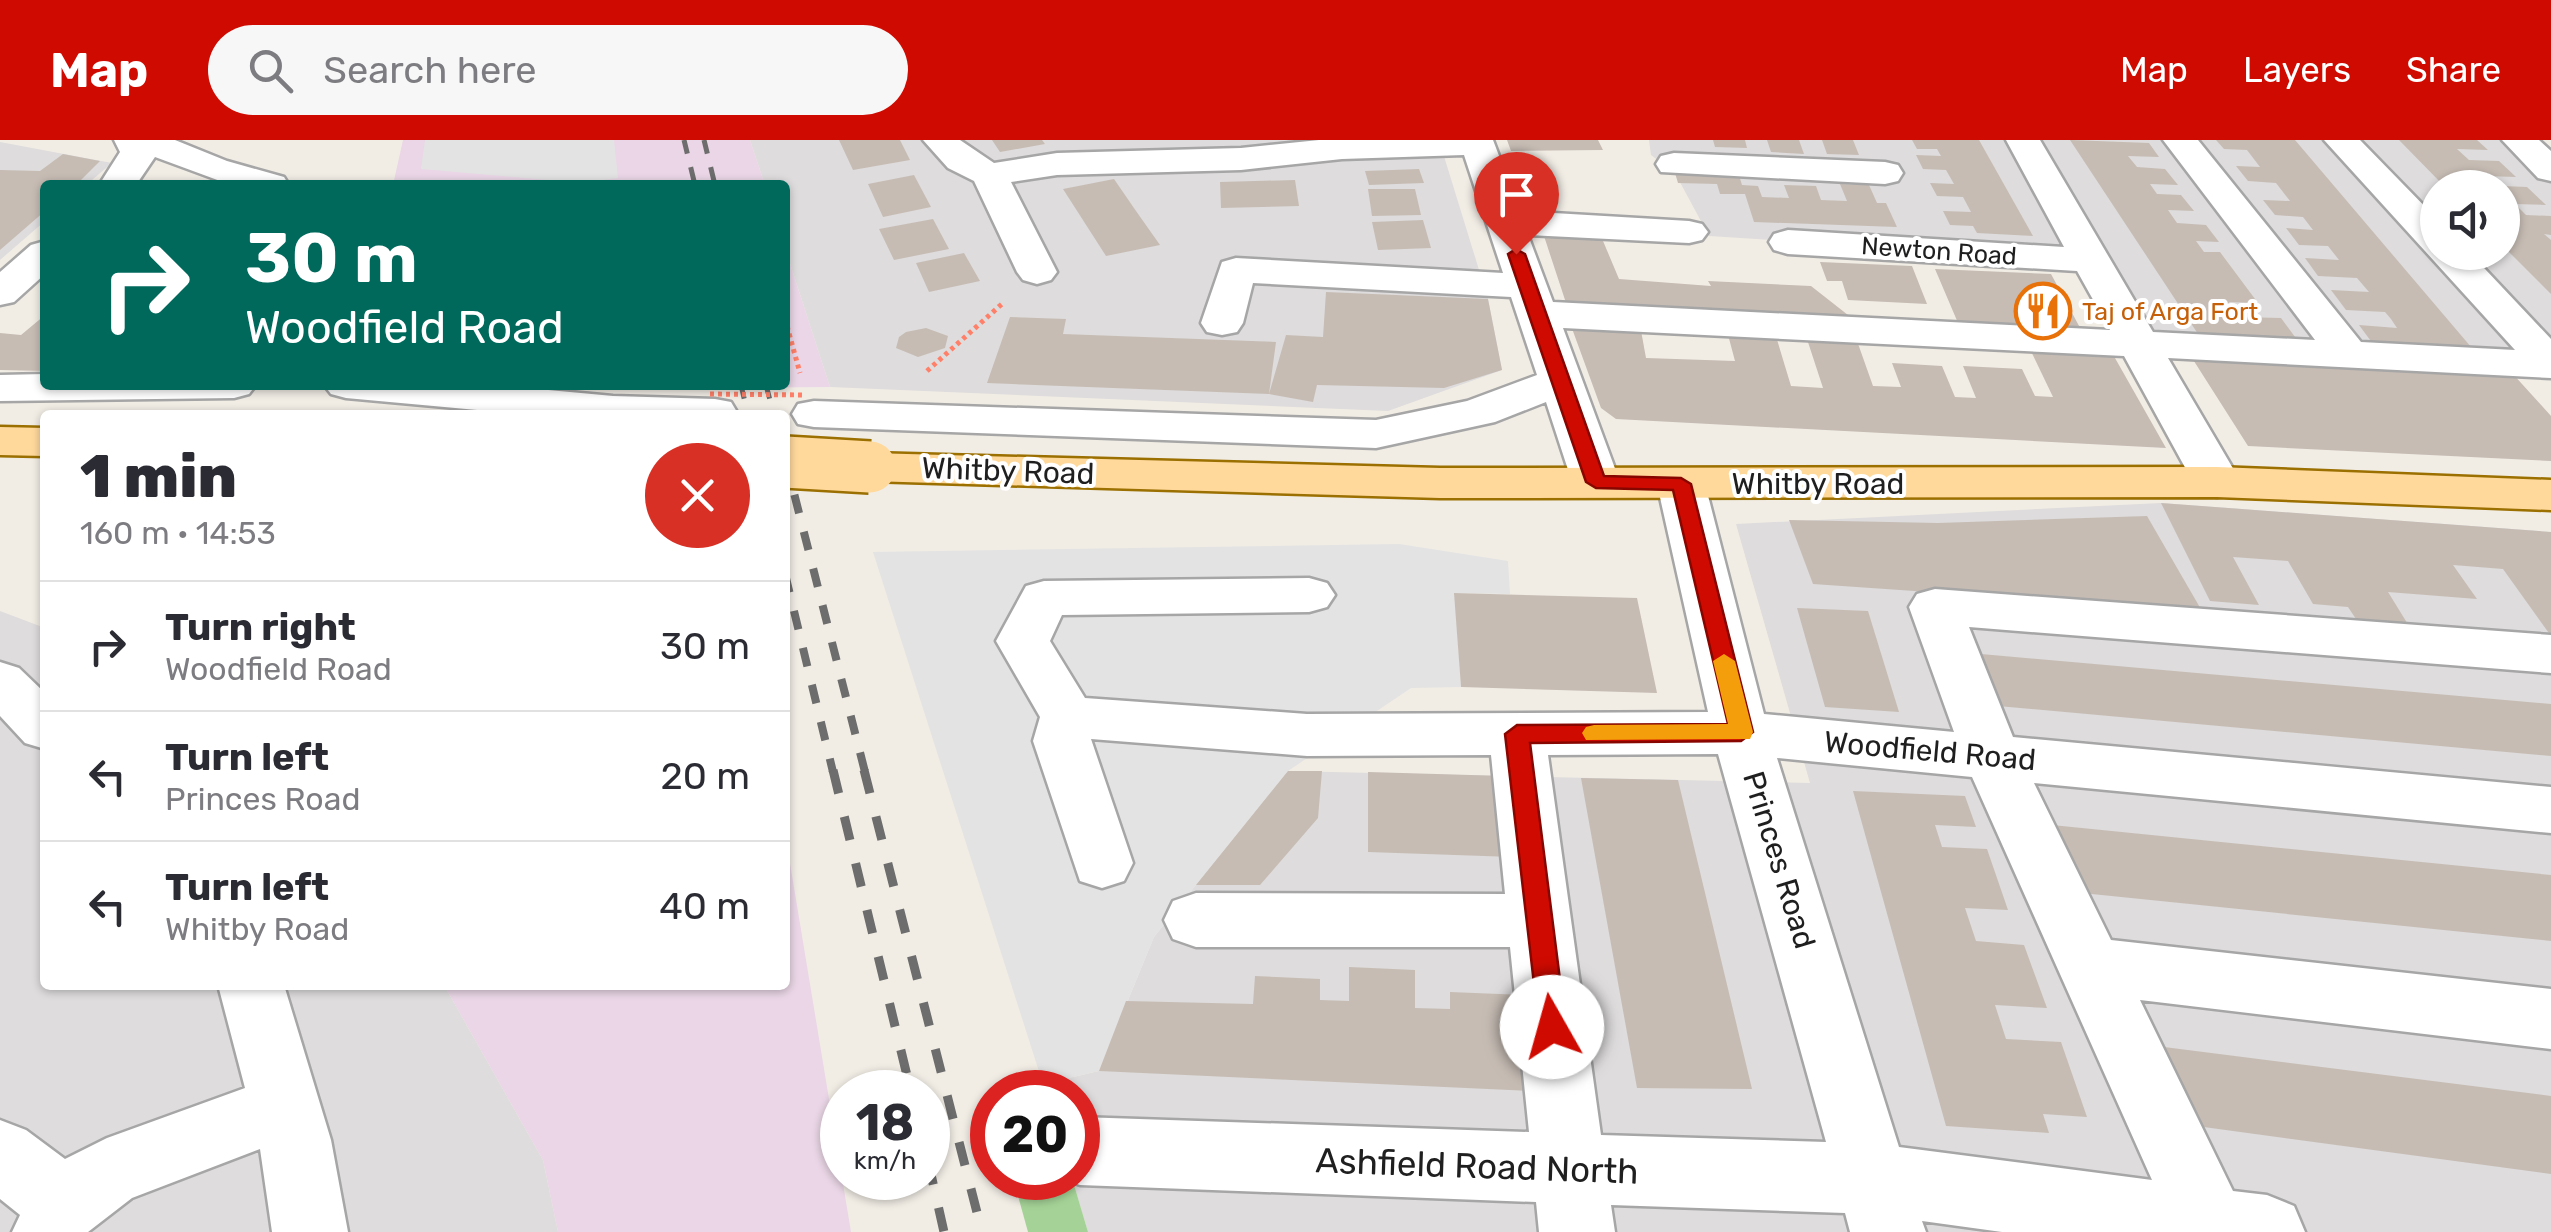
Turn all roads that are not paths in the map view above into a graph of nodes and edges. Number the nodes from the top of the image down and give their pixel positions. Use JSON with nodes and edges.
{"nodes":[{"id":1,"x":131,"y":140,"type":"edge"},
{"id":2,"x":146,"y":140,"type":"edge"},
{"id":3,"x":940,"y":140,"type":"edge"},
{"id":4,"x":2022,"y":140,"type":"edge"},
{"id":5,"x":2180,"y":140,"type":"edge"},
{"id":6,"x":2341,"y":140,"type":"edge"},
{"id":7,"x":2519,"y":140,"type":"edge"},
{"id":8,"x":1476,"y":142,"type":"edge"},
{"id":9,"x":1674,"y":164,"type":"dead end"},
{"id":10,"x":2551,"y":170,"type":"edge"},
{"id":11,"x":989,"y":174,"type":"junction"},
{"id":12,"x":121,"y":180,"type":"edge"},
{"id":13,"x":255,"y":180,"type":"edge"},
{"id":14,"x":1896,"y":197,"type":"edge"},
{"id":15,"x":1505,"y":222,"type":"junction"},
{"id":16,"x":2420,"y":224,"type":"edge"},
{"id":17,"x":1689,"y":232,"type":"dead end"},
{"id":18,"x":1788,"y":242,"type":"dead end"},
{"id":19,"x":40,"y":258,"type":"edge"},
{"id":20,"x":2091,"y":260,"type":"junction"},
{"id":21,"x":2464,"y":270,"type":"edge"},
{"id":22,"x":1038,"y":272,"type":"road end"},
{"id":23,"x":0,"y":294,"type":"edge"},
{"id":24,"x":1533,"y":300,"type":"junction"},
{"id":25,"x":1222,"y":322,"type":"dead end"},
{"id":26,"x":2140,"y":347,"type":"junction"},
{"id":27,"x":2348,"y":354,"type":"junction"},
{"id":28,"x":2546,"y":354,"type":"edge"},
{"id":29,"x":1562,"y":382,"type":"junction"},
{"id":30,"x":40,"y":387,"type":"edge"},
{"id":31,"x":0,"y":388,"type":"edge"},
{"id":32,"x":402,"y":390,"type":"edge"},
{"id":33,"x":712,"y":403,"type":"road end"},
{"id":34,"x":810,"y":405,"type":"road end"},
{"id":35,"x":0,"y":441,"type":"edge"},
{"id":36,"x":40,"y":442,"type":"edge"},
{"id":37,"x":790,"y":462,"type":"edge"},
{"id":38,"x":1596,"y":482,"type":"junction"},
{"id":39,"x":2217,"y":482,"type":"junction"},
{"id":40,"x":1681,"y":484,"type":"junction"},
{"id":41,"x":2551,"y":495,"type":"edge"},
{"id":42,"x":1309,"y":595,"type":"dead end"},
{"id":43,"x":2551,"y":654,"type":"edge"},
{"id":44,"x":0,"y":682,"type":"edge"},
{"id":45,"x":1068,"y":716,"type":"junction"},
{"id":46,"x":40,"y":723,"type":"edge"},
{"id":47,"x":1741,"y":732,"type":"junction"},
{"id":48,"x":1517,"y":734,"type":"junction"},
{"id":49,"x":1992,"y":756,"type":"junction"},
{"id":50,"x":2551,"y":810,"type":"edge"},
{"id":51,"x":1102,"y":864,"type":"dead end"},
{"id":52,"x":1196,"y":920,"type":"dead end"},
{"id":53,"x":1539,"y":921,"type":"junction"},
{"id":54,"x":2090,"y":966,"type":"junction"},
{"id":55,"x":252,"y":990,"type":"edge"},
{"id":56,"x":2551,"y":1018,"type":"edge"},
{"id":57,"x":286,"y":1106,"type":"junction"},
{"id":58,"x":1100,"y":1153,"type":"edge"},
{"id":59,"x":0,"y":1154,"type":"edge"},
{"id":60,"x":1573,"y":1201,"type":"edge"},
{"id":61,"x":1881,"y":1206,"type":"edge"},
{"id":62,"x":56,"y":1218,"type":"edge"},
{"id":63,"x":2231,"y":1229,"type":"edge"},
{"id":64,"x":310,"y":1232,"type":"edge"}],
"edges":[{"from":1,"to":12,"type":"street"},
{"from":2,"to":13,"type":"street"},
{"from":3,"to":11,"type":"street"},
{"from":4,"to":20,"type":"street"},
{"from":5,"to":27,"type":"street"},
{"from":6,"to":16,"type":"street"},
{"from":7,"to":10,"type":"street"},
{"from":8,"to":11,"type":"street"},
{"from":8,"to":15,"type":"street"},
{"from":9,"to":14,"type":"street"},
{"from":11,"to":22,"type":"street"},
{"from":14,"to":18,"type":"street","name":"Newton Road"},
{"from":14,"to":20,"type":"street","name":"Newton Road"},
{"from":15,"to":17,"type":"street"},
{"from":15,"to":24,"type":"street"},
{"from":19,"to":23,"type":"street"},
{"from":20,"to":26,"type":"street"},
{"from":21,"to":28,"type":"street"},
{"from":24,"to":25,"type":"street"},
{"from":24,"to":26,"type":"street"},
{"from":24,"to":29,"type":"street"},
{"from":26,"to":27,"type":"street"},
{"from":26,"to":39,"type":"street"},
{"from":27,"to":28,"type":"street"},
{"from":29,"to":34,"type":"street","name":"Whitby Road"},
{"from":29,"to":38,"type":"street"},
{"from":30,"to":31,"type":"street"},
{"from":32,"to":33,"type":"street"},
{"from":35,"to":36,"type":"main road"},
{"from":37,"to":38,"type":"main road","name":"Whitby Road","bridge":true},
{"from":38,"to":40,"type":"main road","name":"Whitby Road"},
{"from":39,"to":40,"type":"main road","name":"Whitby Road"},
{"from":39,"to":41,"type":"main road","name":"Whitby Road"},
{"from":40,"to":47,"type":"street","name":"Princes Road"},
{"from":42,"to":45,"type":"street"},
{"from":43,"to":49,"type":"street"},
{"from":44,"to":46,"type":"street"},
{"from":45,"to":48,"type":"street","name":"Woodfield Road"},
{"from":45,"to":51,"type":"street"},
{"from":47,"to":48,"type":"street","name":"Woodfield Road"},
{"from":47,"to":49,"type":"street","name":"Woodfield Road"},
{"from":47,"to":61,"type":"street","name":"Princes Road"},
{"from":48,"to":53,"type":"street"},
{"from":49,"to":50,"type":"street","name":"Woodfield Road"},
{"from":49,"to":54,"type":"street"},
{"from":52,"to":53,"type":"street"},
{"from":53,"to":60,"type":"street"},
{"from":54,"to":56,"type":"street"},
{"from":54,"to":63,"type":"street"},
{"from":55,"to":57,"type":"street"},
{"from":57,"to":62,"type":"street"},
{"from":57,"to":64,"type":"street"},
{"from":58,"to":60,"type":"street","name":"Ashfield Road North"},
{"from":59,"to":62,"type":"street"},
{"from":60,"to":61,"type":"street","name":"Ashfield Road North"},
{"from":61,"to":63,"type":"street","name":"Ashfield Road North"}]}
